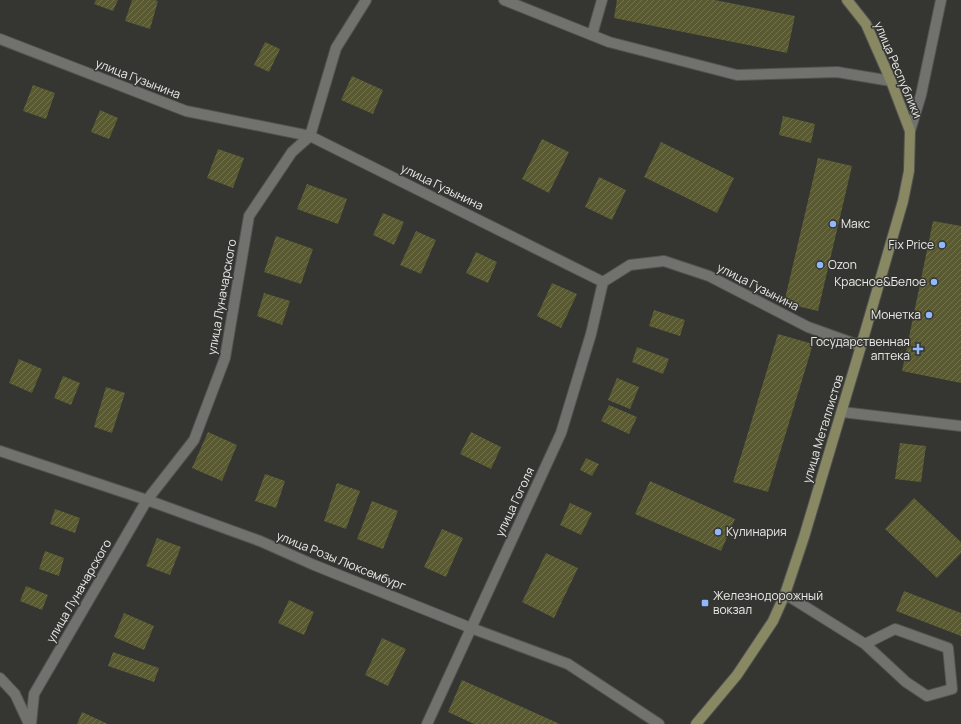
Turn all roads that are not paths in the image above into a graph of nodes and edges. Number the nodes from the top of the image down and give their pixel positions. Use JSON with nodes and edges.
{"nodes":[{"id":1,"x":366,"y":0,"type":"edge"},
{"id":2,"x":504,"y":0,"type":"edge"},
{"id":3,"x":602,"y":0,"type":"edge"},
{"id":4,"x":847,"y":0,"type":"edge"},
{"id":5,"x":941,"y":0,"type":"edge"},
{"id":6,"x":592,"y":35,"type":"junction"},
{"id":7,"x":0,"y":39,"type":"edge"},
{"id":8,"x":891,"y":81,"type":"junction"},
{"id":9,"x":910,"y":131,"type":"junction"},
{"id":10,"x":310,"y":136,"type":"junction"},
{"id":11,"x":603,"y":282,"type":"junction"},
{"id":12,"x":861,"y":346,"type":"junction"},
{"id":13,"x":842,"y":412,"type":"junction"},
{"id":14,"x":961,"y":426,"type":"edge"},
{"id":15,"x":0,"y":451,"type":"edge"},
{"id":16,"x":147,"y":500,"type":"junction"},
{"id":17,"x":785,"y":594,"type":"junction"},
{"id":18,"x":471,"y":628,"type":"junction"},
{"id":19,"x":865,"y":644,"type":"junction"},
{"id":20,"x":0,"y":678,"type":"edge"},
{"id":21,"x":30,"y":724,"type":"edge"},
{"id":22,"x":427,"y":724,"type":"edge"},
{"id":23,"x":659,"y":724,"type":"edge"},
{"id":24,"x":696,"y":724,"type":"edge"}],
"edges":[{"from":1,"to":10,"type":"street"},
{"from":2,"to":6,"type":"street"},
{"from":3,"to":6,"type":"street"},
{"from":4,"to":8,"type":"main road","name":"улица Республики"},
{"from":5,"to":9,"type":"street","name":"улица Металлистов"},
{"from":6,"to":8,"type":"street"},
{"from":7,"to":10,"type":"street","name":"улица Гузынина"},
{"from":8,"to":9,"type":"main road","name":"улица Республики"},
{"from":9,"to":12,"type":"main road","name":"улица Металлистов"},
{"from":10,"to":11,"type":"street","name":"улица Гузынина"},
{"from":10,"to":16,"type":"street","name":"улица Луначарского"},
{"from":11,"to":12,"type":"street","name":"улица Гузынина"},
{"from":11,"to":18,"type":"street","name":"улица Гоголя"},
{"from":12,"to":13,"type":"main road","name":"улица Металлистов"},
{"from":13,"to":14,"type":"street"},
{"from":13,"to":17,"type":"main road","name":"улица Металлистов"},
{"from":15,"to":16,"type":"street","name":"улица Розы Люксембург"},
{"from":16,"to":18,"type":"street","name":"улица Розы Люксембург"},
{"from":16,"to":21,"type":"street","name":"улица Луначарского"},
{"from":17,"to":19,"type":"street"},
{"from":17,"to":24,"type":"main road","name":"улица Металлистов"},
{"from":18,"to":22,"type":"street","name":"улица Гоголя"},
{"from":18,"to":23,"type":"street","name":"улица Розы Люксембург"},
{"from":19,"to":19,"type":"street"},
{"from":20,"to":21,"type":"street"}]}
